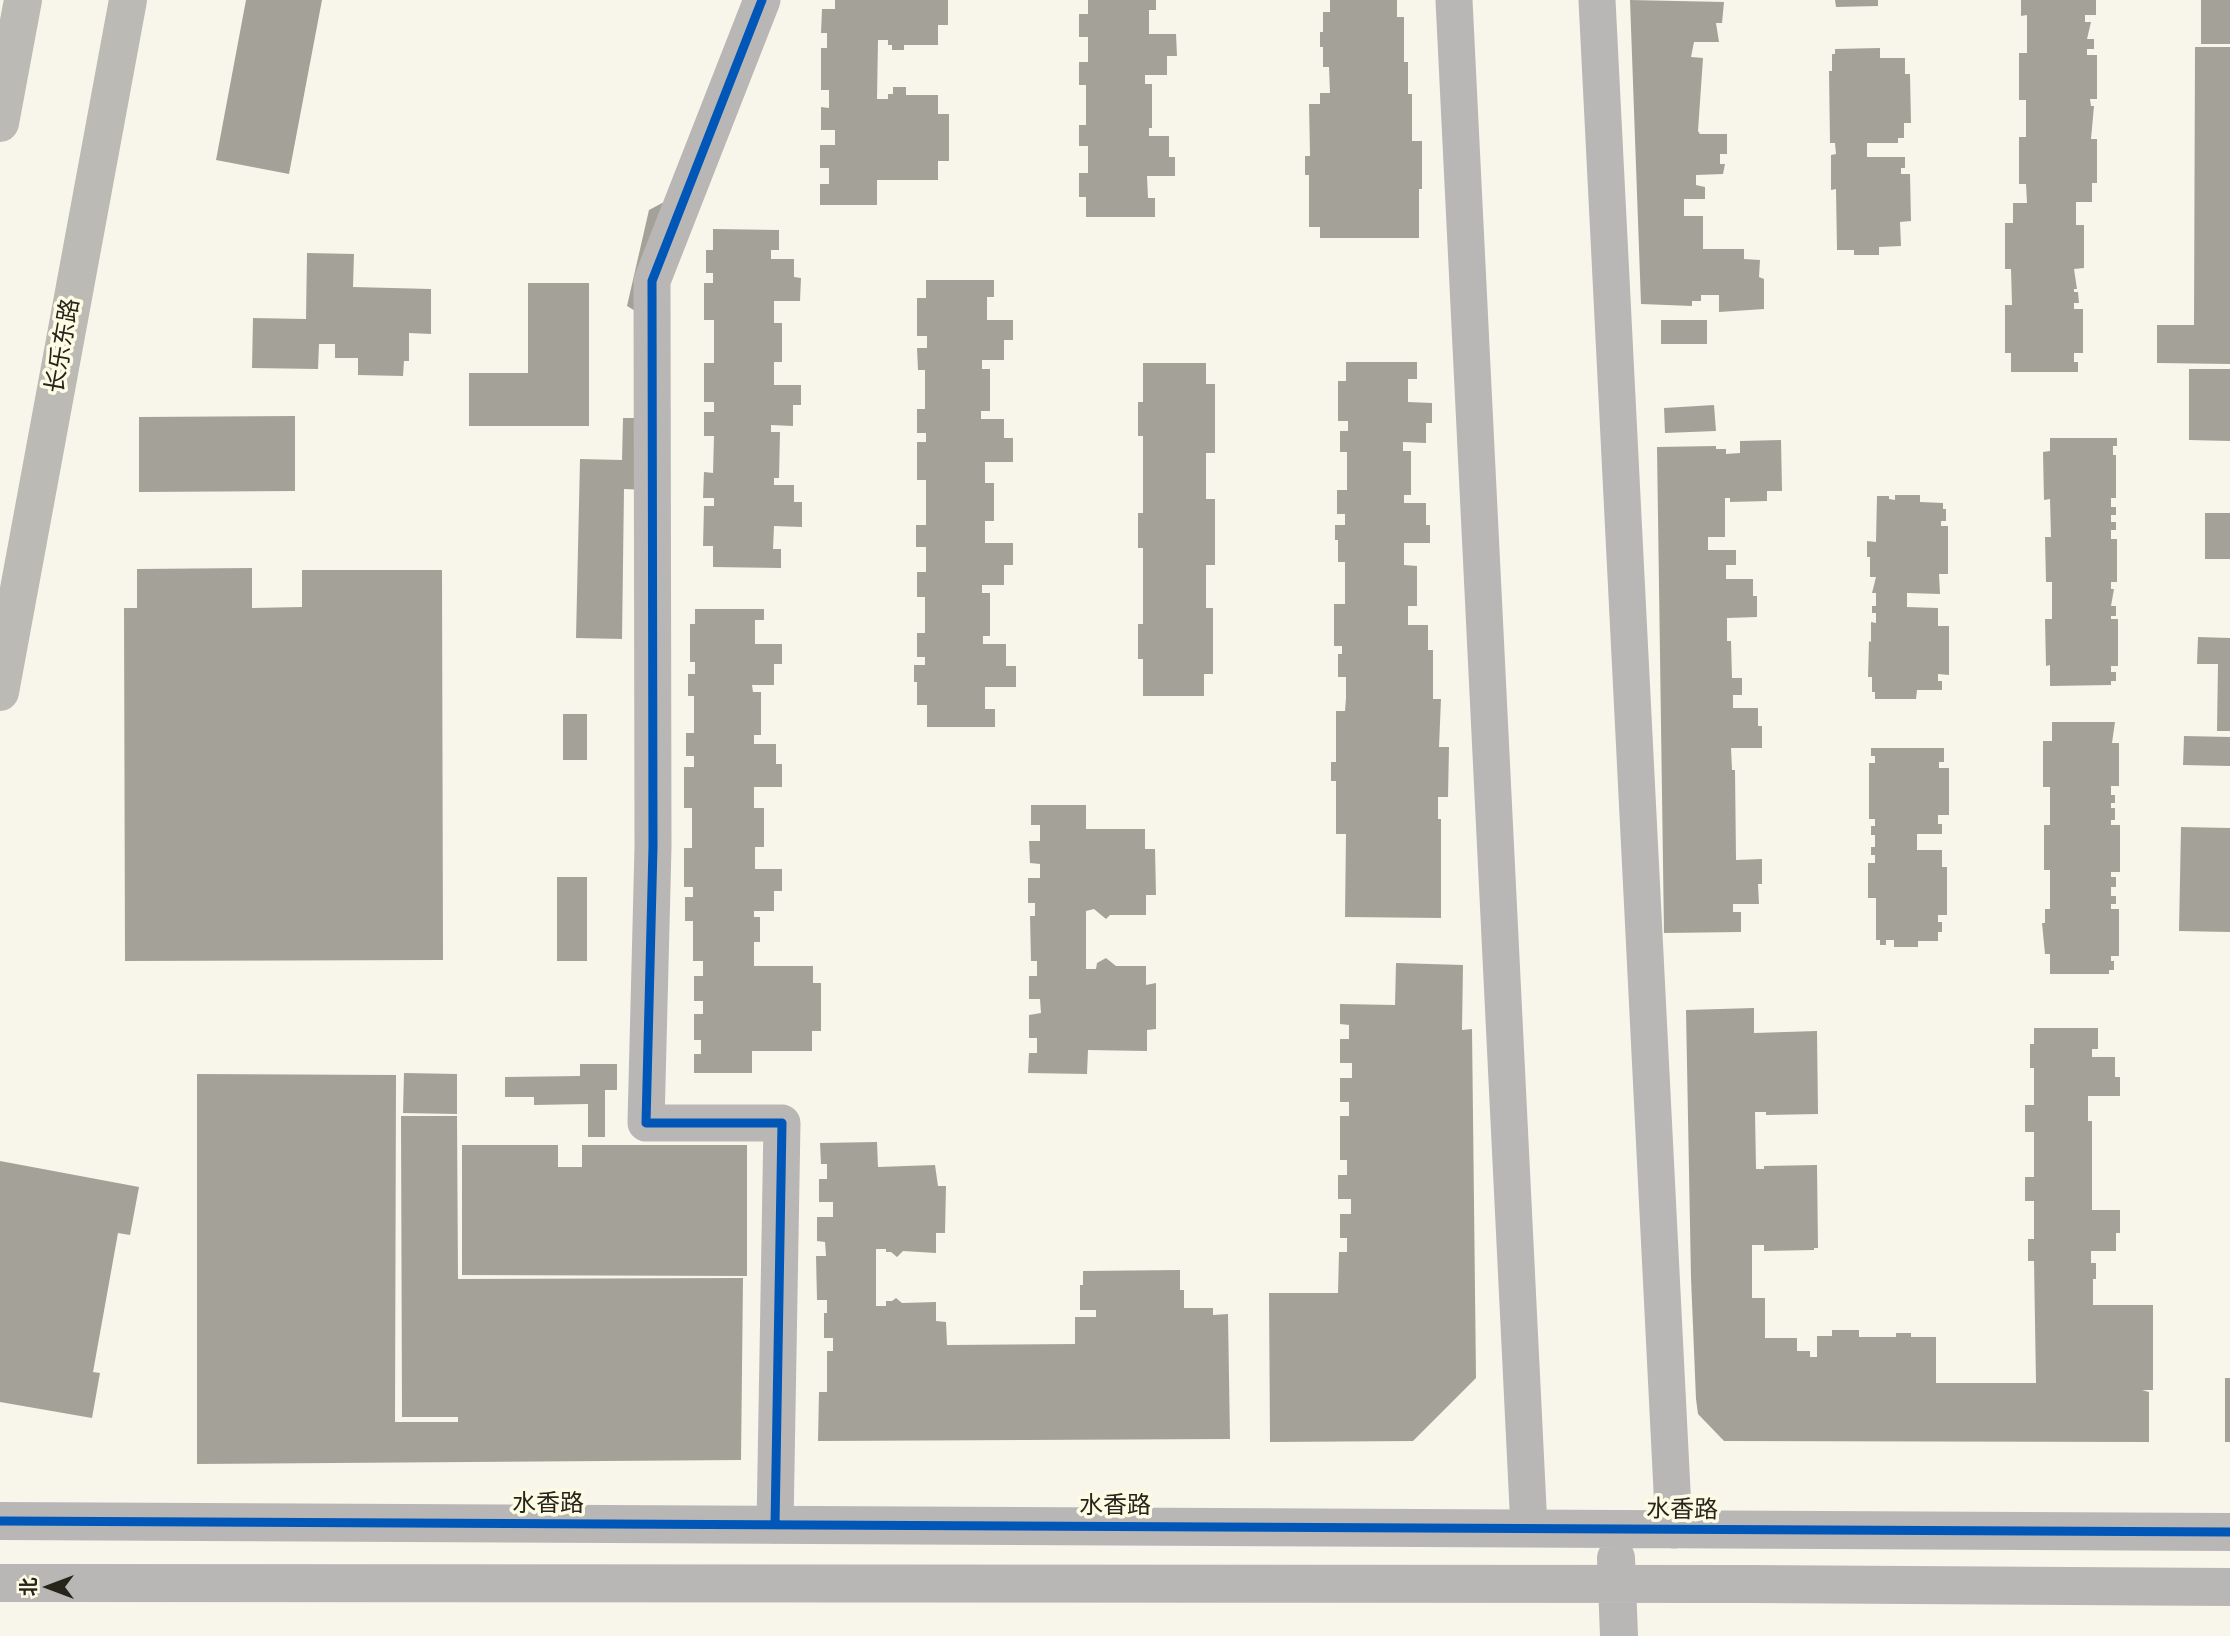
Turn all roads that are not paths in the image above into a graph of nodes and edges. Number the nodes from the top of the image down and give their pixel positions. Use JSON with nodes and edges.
{"nodes":[{"id":1,"x":23,"y":0,"type":"edge"},
{"id":2,"x":128,"y":0,"type":"edge"},
{"id":3,"x":762,"y":0,"type":"edge"},
{"id":4,"x":1454,"y":0,"type":"edge"},
{"id":5,"x":1597,"y":0,"type":"edge"},
{"id":6,"x":0,"y":123,"type":"edge"},
{"id":7,"x":0,"y":692,"type":"edge"},
{"id":8,"x":0,"y":1521,"type":"edge"},
{"id":9,"x":775,"y":1525,"type":"junction"},
{"id":10,"x":1529,"y":1528,"type":"junction"},
{"id":11,"x":1615,"y":1529,"type":"junction"},
{"id":12,"x":1674,"y":1530,"type":"junction"},
{"id":13,"x":2230,"y":1532,"type":"edge"},
{"id":14,"x":0,"y":1583,"type":"edge"},
{"id":15,"x":1617,"y":1584,"type":"junction"},
{"id":16,"x":2230,"y":1587,"type":"edge"},
{"id":17,"x":1619,"y":1636,"type":"edge"}],
"edges":[{"from":1,"to":6,"type":"main road"},
{"from":2,"to":7,"type":"main road","name":"长乐东路"},
{"from":3,"to":9,"type":"street"},
{"from":4,"to":10,"type":"street"},
{"from":5,"to":12,"type":"street"},
{"from":8,"to":9,"type":"street","name":"水香路"},
{"from":9,"to":10,"type":"street","name":"水香路"},
{"from":10,"to":11,"type":"street","name":"水香路"},
{"from":11,"to":12,"type":"street","name":"水香路"},
{"from":11,"to":15,"type":"street"},
{"from":12,"to":13,"type":"street","name":"水香路"},
{"from":14,"to":15,"type":"street"},
{"from":15,"to":16,"type":"street"},
{"from":15,"to":17,"type":"street"}]}
